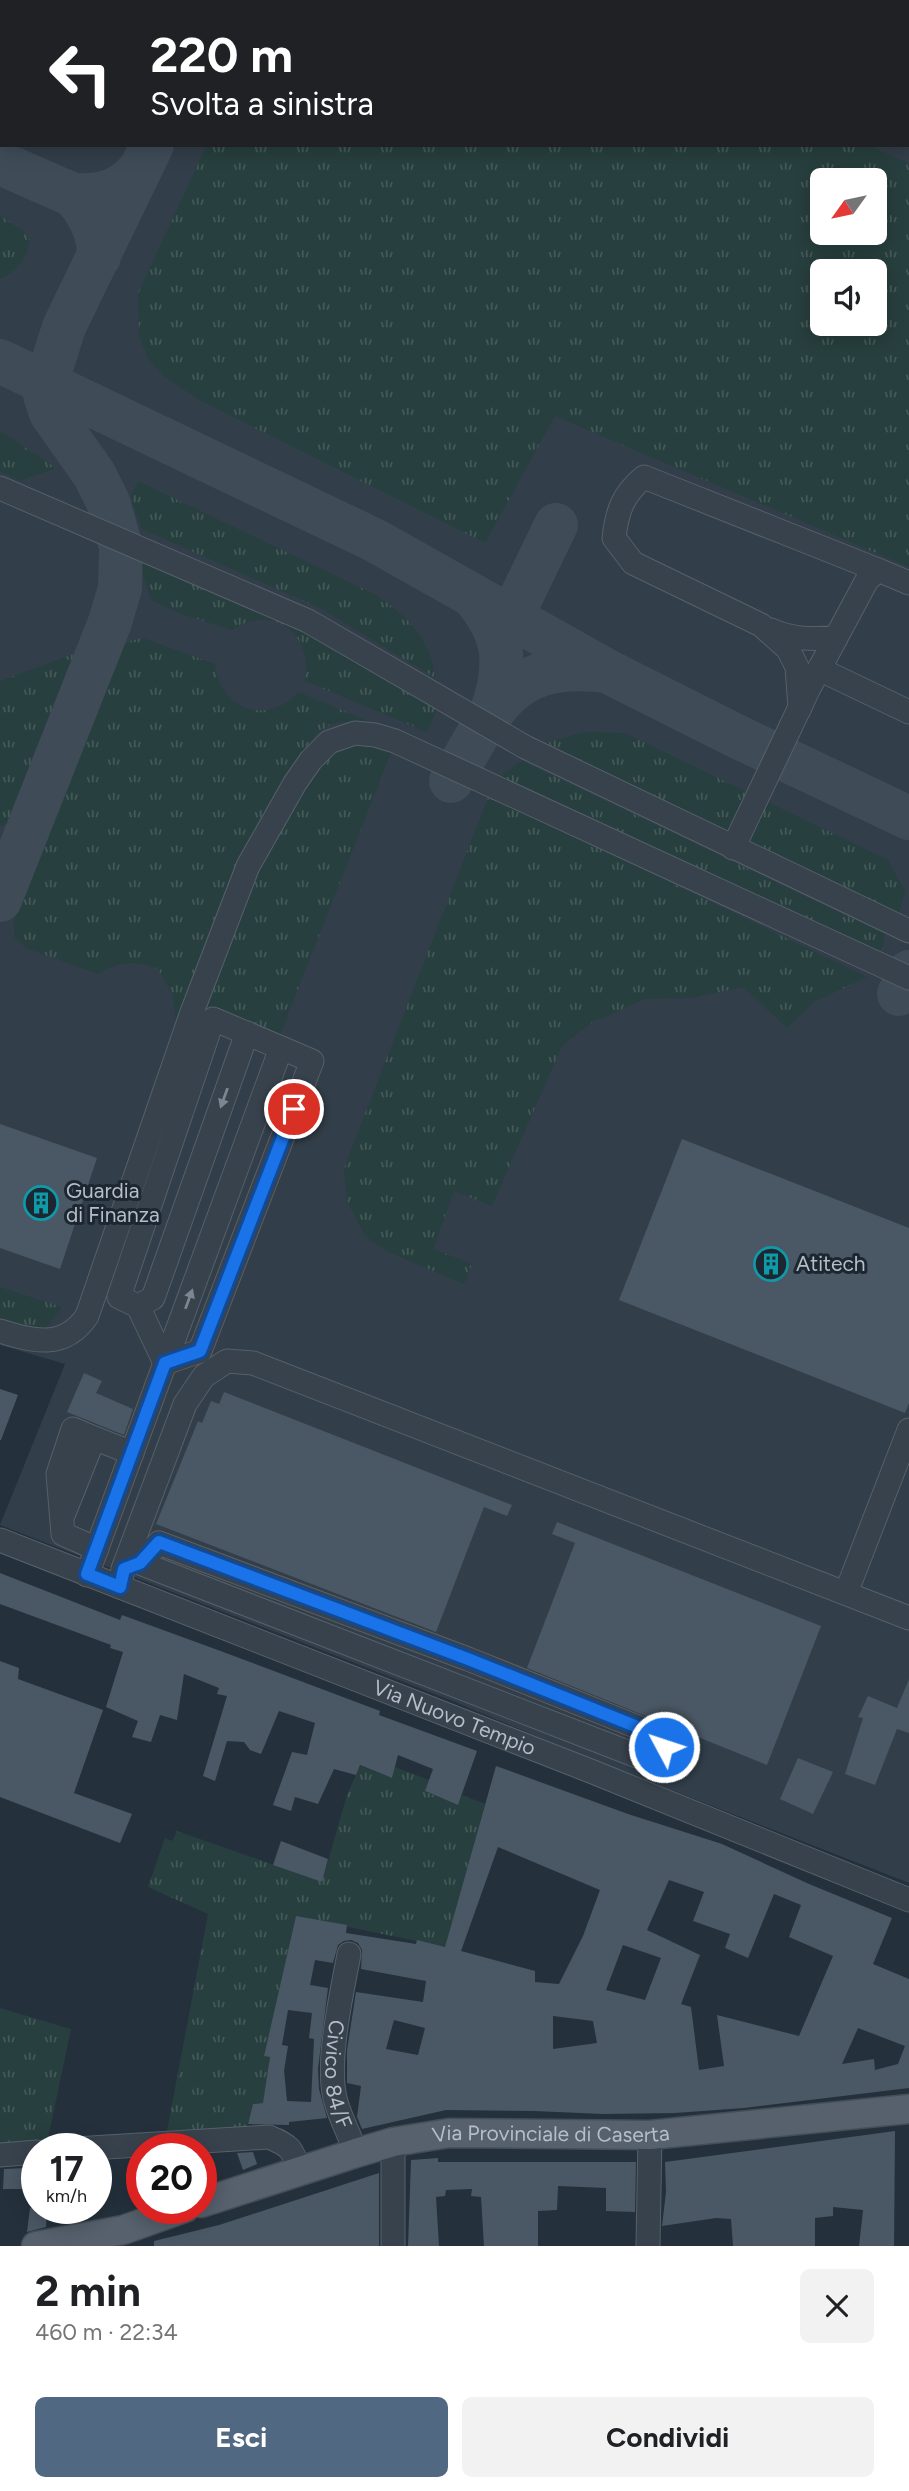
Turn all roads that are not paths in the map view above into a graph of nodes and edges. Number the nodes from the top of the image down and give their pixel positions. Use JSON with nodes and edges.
{"nodes":[{"id":1,"x":0,"y":488,"type":"edge"},
{"id":2,"x":878,"y":570,"type":"junction"},
{"id":3,"x":909,"y":583,"type":"edge"},
{"id":4,"x":761,"y":625,"type":"junction"},
{"id":5,"x":836,"y":638,"type":"junction"},
{"id":6,"x":819,"y":669,"type":"junction"},
{"id":7,"x":800,"y":708,"type":"junction"},
{"id":8,"x":909,"y":712,"type":"edge"},
{"id":9,"x":733,"y":848,"type":"junction"},
{"id":10,"x":909,"y":931,"type":"edge"},
{"id":11,"x":909,"y":978,"type":"edge"},
{"id":12,"x":247,"y":1033,"type":"junction"},
{"id":13,"x":281,"y":1048,"type":"junction"},
{"id":14,"x":138,"y":1306,"type":"junction"},
{"id":15,"x":0,"y":1331,"type":"edge"},
{"id":16,"x":165,"y":1363,"type":"junction"},
{"id":17,"x":909,"y":1430,"type":"edge"},
{"id":18,"x":132,"y":1453,"type":"junction"},
{"id":19,"x":0,"y":1540,"type":"edge"},
{"id":20,"x":97,"y":1549,"type":"junction"},
{"id":21,"x":128,"y":1573,"type":"junction"},
{"id":22,"x":87,"y":1574,"type":"junction"},
{"id":23,"x":846,"y":1593,"type":"junction"},
{"id":24,"x":909,"y":1618,"type":"edge"},
{"id":25,"x":909,"y":1900,"type":"edge"},
{"id":26,"x":349,"y":1954,"type":"dead end"},
{"id":27,"x":909,"y":2109,"type":"edge"},
{"id":28,"x":650,"y":2135,"type":"junction"},
{"id":29,"x":393,"y":2142,"type":"junction"},
{"id":30,"x":112,"y":2147,"type":"edge"},
{"id":31,"x":356,"y":2152,"type":"junction"},
{"id":32,"x":21,"y":2153,"type":"edge"},
{"id":33,"x":0,"y":2154,"type":"edge"},
{"id":34,"x":299,"y":2170,"type":"junction"},
{"id":35,"x":217,"y":2198,"type":"edge"},
{"id":36,"x":153,"y":2224,"type":"edge"},
{"id":37,"x":125,"y":2238,"type":"edge"},
{"id":38,"x":36,"y":2246,"type":"edge"},
{"id":39,"x":393,"y":2246,"type":"edge"},
{"id":40,"x":648,"y":2246,"type":"edge"}],
"edges":[{"from":1,"to":9,"type":"street"},
{"from":2,"to":3,"type":"street"},
{"from":2,"to":4,"type":"street"},
{"from":2,"to":5,"type":"street"},
{"from":4,"to":5,"type":"street"},
{"from":4,"to":7,"type":"street"},
{"from":5,"to":6,"type":"street"},
{"from":6,"to":7,"type":"street"},
{"from":6,"to":8,"type":"street"},
{"from":7,"to":9,"type":"street"},
{"from":9,"to":10,"type":"street"},
{"from":11,"to":15,"type":"street"},
{"from":12,"to":13,"type":"street"},
{"from":12,"to":14,"type":"street","one_way":true},
{"from":12,"to":14,"type":"street"},
{"from":16,"to":13,"type":"street","one_way":true},
{"from":13,"to":16,"type":"street"},
{"from":14,"to":16,"type":"street"},
{"from":16,"to":18,"type":"street"},
{"from":17,"to":23,"type":"street"},
{"from":18,"to":20,"type":"street"},
{"from":18,"to":20,"type":"street"},
{"from":19,"to":22,"type":"street","name":"Via Nuovo Tempio"},
{"from":20,"to":22,"type":"street"},
{"from":21,"to":21,"type":"street"},
{"from":21,"to":22,"type":"street","name":"Via Nuovo Tempio"},
{"from":21,"to":23,"type":"street"},
{"from":21,"to":25,"type":"street","name":"Via Nuovo Tempio"},
{"from":23,"to":24,"type":"street"},
{"from":26,"to":31,"type":"street","name":"Civico 84/F"},
{"from":27,"to":28,"type":"main road","name":"Via Provinciale di Caserta"},
{"from":28,"to":29,"type":"main road","name":"Via Provinciale di Caserta"},
{"from":28,"to":40,"type":"street"},
{"from":29,"to":31,"type":"main road","name":"Via Provinciale di Caserta"},
{"from":29,"to":39,"type":"street"},
{"from":30,"to":34,"type":"street"},
{"from":31,"to":34,"type":"main road","name":"Via Provinciale di Caserta"},
{"from":32,"to":33,"type":"street"},
{"from":34,"to":35,"type":"main road","name":"Via Provinciale di Caserta"},
{"from":36,"to":37,"type":"main road"},
{"from":37,"to":38,"type":"main road"}]}
